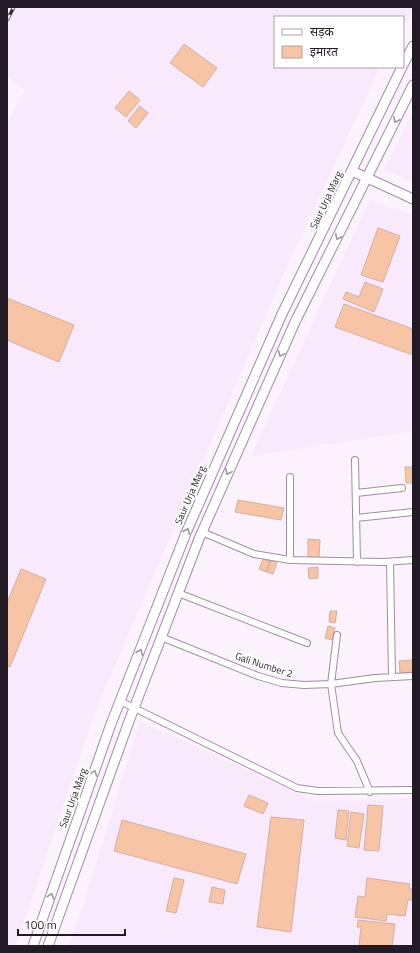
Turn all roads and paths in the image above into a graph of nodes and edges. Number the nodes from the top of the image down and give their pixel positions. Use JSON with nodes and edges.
{"nodes":[{"id":1,"x":413,"y":46,"type":"edge"},
{"id":2,"x":404,"y":64,"type":"edge"},
{"id":3,"x":402,"y":68,"type":"edge"},
{"id":4,"x":413,"y":85,"type":"edge"},
{"id":5,"x":352,"y":171,"type":"junction"},
{"id":6,"x":367,"y":178,"type":"junction"},
{"id":7,"x":413,"y":199,"type":"edge"},
{"id":8,"x":225,"y":443,"type":"junction"},
{"id":9,"x":239,"y":448,"type":"junction"},
{"id":10,"x":355,"y":460,"type":"dead end"},
{"id":11,"x":290,"y":477,"type":"dead end"},
{"id":12,"x":402,"y":488,"type":"dead end"},
{"id":13,"x":356,"y":493,"type":"junction"},
{"id":14,"x":413,"y":512,"type":"edge"},
{"id":15,"x":356,"y":518,"type":"junction"},
{"id":16,"x":202,"y":532,"type":"junction"},
{"id":17,"x":290,"y":560,"type":"junction"},
{"id":18,"x":413,"y":560,"type":"edge"},
{"id":19,"x":357,"y":562,"type":"junction"},
{"id":20,"x":390,"y":562,"type":"junction"},
{"id":21,"x":178,"y":593,"type":"junction"},
{"id":22,"x":337,"y":635,"type":"dead end"},
{"id":23,"x":161,"y":637,"type":"junction"},
{"id":24,"x":307,"y":643,"type":"dead end"},
{"id":25,"x":413,"y":676,"type":"edge"},
{"id":26,"x":392,"y":677,"type":"junction"},
{"id":27,"x":331,"y":684,"type":"junction"},
{"id":28,"x":120,"y":701,"type":"junction"},
{"id":29,"x":134,"y":708,"type":"junction"},
{"id":30,"x":413,"y":790,"type":"edge"},
{"id":31,"x":370,"y":792,"type":"junction"},
{"id":32,"x":33,"y":946,"type":"edge"},
{"id":33,"x":48,"y":946,"type":"edge"}],
"edges":[{"from":1,"to":2,"type":"street","name":"Saur Urja Marg"},
{"from":3,"to":5,"type":"street","name":"Saur Urja Marg"},
{"from":4,"to":6,"type":"street","one_way":true},
{"from":5,"to":6,"type":"street"},
{"from":5,"to":8,"type":"street","name":"Saur Urja Marg"},
{"from":6,"to":7,"type":"street"},
{"from":6,"to":9,"type":"street","one_way":true},
{"from":8,"to":9,"type":"street"},
{"from":28,"to":8,"type":"street","name":"Saur Urja Marg","one_way":true},
{"from":9,"to":16,"type":"street","one_way":true},
{"from":10,"to":13,"type":"street"},
{"from":11,"to":17,"type":"street"},
{"from":12,"to":13,"type":"street"},
{"from":13,"to":15,"type":"street"},
{"from":14,"to":15,"type":"street"},
{"from":15,"to":19,"type":"street"},
{"from":16,"to":17,"type":"street"},
{"from":16,"to":21,"type":"street"},
{"from":17,"to":19,"type":"street"},
{"from":18,"to":20,"type":"street"},
{"from":19,"to":20,"type":"street"},
{"from":20,"to":26,"type":"street"},
{"from":21,"to":23,"type":"street"},
{"from":21,"to":24,"type":"street"},
{"from":22,"to":27,"type":"street"},
{"from":23,"to":27,"type":"street","name":"Gali Number 2"},
{"from":23,"to":29,"type":"street"},
{"from":25,"to":26,"type":"street","name":"Gali Number 2"},
{"from":26,"to":27,"type":"street","name":"Gali Number 2"},
{"from":27,"to":31,"type":"street"},
{"from":28,"to":29,"type":"street"},
{"from":32,"to":28,"type":"street","name":"Saur Urja Marg","one_way":true},
{"from":29,"to":31,"type":"street"},
{"from":29,"to":33,"type":"street"},
{"from":30,"to":31,"type":"street"}]}
